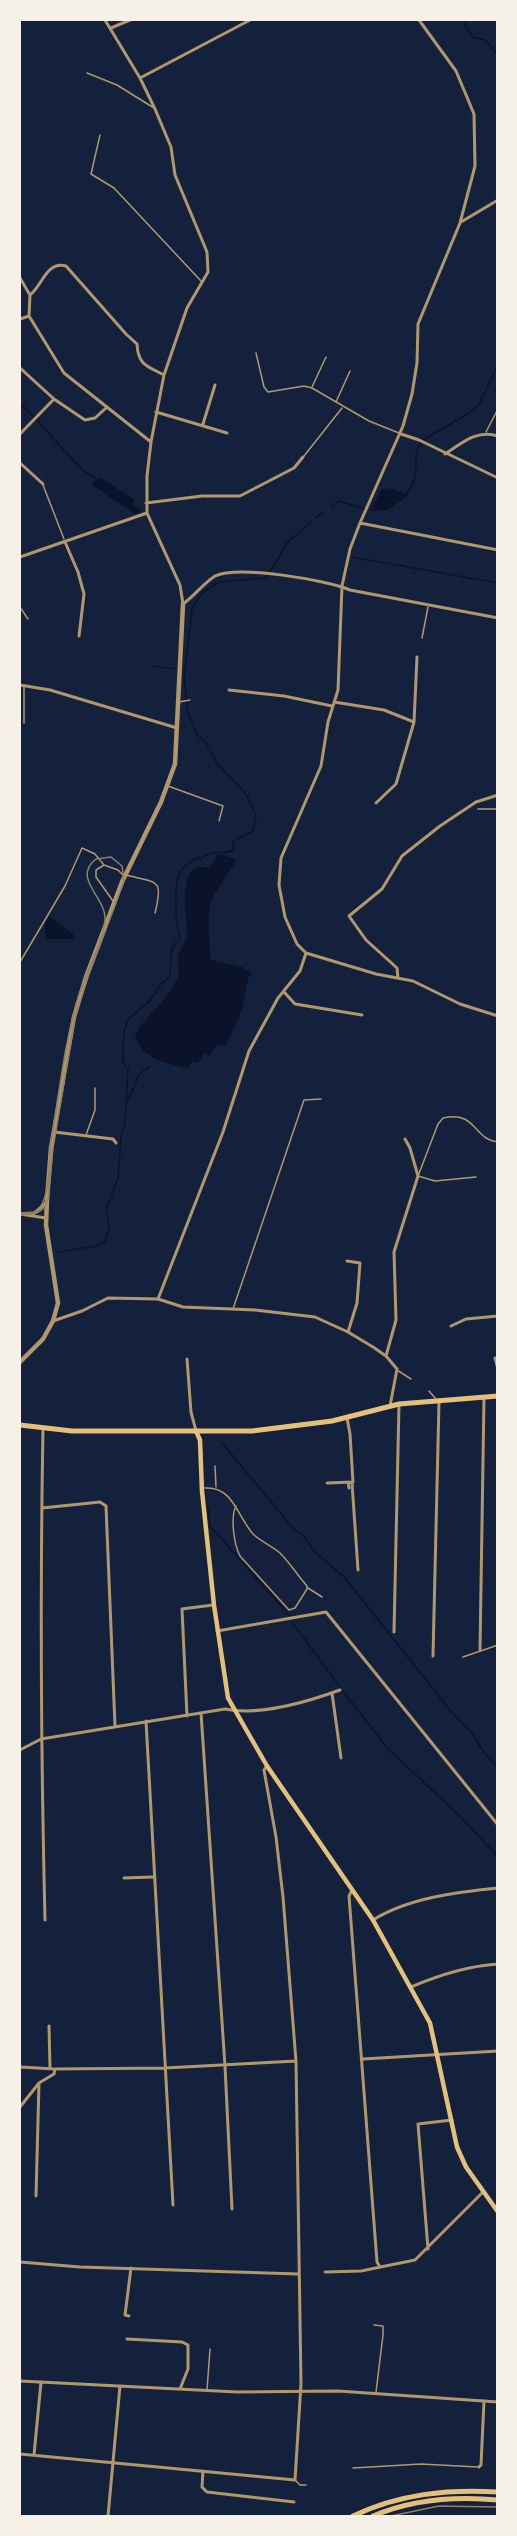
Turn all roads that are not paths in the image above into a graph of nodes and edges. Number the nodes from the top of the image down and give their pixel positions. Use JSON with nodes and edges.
{"nodes":[{"id":1,"x":105,"y":20,"type":"edge"},
{"id":2,"x":130,"y":20,"type":"edge"},
{"id":3,"x":249,"y":20,"type":"edge"},
{"id":4,"x":419,"y":20,"type":"edge"},
{"id":5,"x":111,"y":28,"type":"junction"},
{"id":6,"x":87,"y":73,"type":"dead end"},
{"id":7,"x":140,"y":78,"type":"junction"},
{"id":8,"x":155,"y":109,"type":"junction"},
{"id":9,"x":100,"y":135,"type":"dead end"},
{"id":10,"x":498,"y":200,"type":"edge"},
{"id":11,"x":460,"y":223,"type":"junction"},
{"id":12,"x":20,"y":278,"type":"edge"},
{"id":13,"x":201,"y":281,"type":"junction"},
{"id":14,"x":30,"y":295,"type":"junction"},
{"id":15,"x":29,"y":316,"type":"junction"},
{"id":16,"x":20,"y":319,"type":"edge"},
{"id":17,"x":256,"y":352,"type":"dead end"},
{"id":18,"x":326,"y":357,"type":"dead end"},
{"id":19,"x":20,"y":368,"type":"edge"},
{"id":20,"x":350,"y":371,"type":"dead end"},
{"id":21,"x":164,"y":375,"type":"junction"},
{"id":22,"x":215,"y":385,"type":"dead end"},
{"id":23,"x":312,"y":388,"type":"junction"},
{"id":24,"x":54,"y":399,"type":"junction"},
{"id":25,"x":336,"y":403,"type":"junction"},
{"id":26,"x":342,"y":407,"type":"junction"},
{"id":27,"x":106,"y":408,"type":"junction"},
{"id":28,"x":498,"y":409,"type":"edge"},
{"id":29,"x":156,"y":412,"type":"junction"},
{"id":30,"x":203,"y":424,"type":"junction"},
{"id":31,"x":486,"y":432,"type":"junction"},
{"id":32,"x":227,"y":433,"type":"dead end"},
{"id":33,"x":20,"y":434,"type":"edge"},
{"id":34,"x":401,"y":434,"type":"junction"},
{"id":35,"x":498,"y":436,"type":"edge"},
{"id":36,"x":151,"y":442,"type":"junction"},
{"id":37,"x":446,"y":454,"type":"junction"},
{"id":38,"x":303,"y":457,"type":"joint"},
{"id":39,"x":20,"y":464,"type":"edge"},
{"id":40,"x":498,"y":478,"type":"edge"},
{"id":41,"x":43,"y":484,"type":"joint"},
{"id":42,"x":146,"y":503,"type":"junction"},
{"id":43,"x":147,"y":513,"type":"junction"},
{"id":44,"x":360,"y":523,"type":"junction"},
{"id":45,"x":65,"y":542,"type":"junction"},
{"id":46,"x":498,"y":550,"type":"edge"},
{"id":47,"x":20,"y":558,"type":"edge"},
{"id":48,"x":342,"y":586,"type":"junction"},
{"id":49,"x":183,"y":604,"type":"junction"},
{"id":50,"x":429,"y":606,"type":"junction"},
{"id":51,"x":20,"y":607,"type":"edge"},
{"id":52,"x":498,"y":618,"type":"edge"},
{"id":53,"x":28,"y":619,"type":"dead end"},
{"id":54,"x":79,"y":636,"type":"dead end"},
{"id":55,"x":422,"y":638,"type":"dead end"},
{"id":56,"x":417,"y":657,"type":"dead end"},
{"id":57,"x":22,"y":686,"type":"edge"},
{"id":58,"x":229,"y":690,"type":"dead end"},
{"id":59,"x":190,"y":700,"type":"dead end"},
{"id":60,"x":180,"y":701,"type":"junction"},
{"id":61,"x":333,"y":704,"type":"junction"},
{"id":62,"x":414,"y":722,"type":"junction"},
{"id":63,"x":24,"y":723,"type":"dead end"},
{"id":64,"x":177,"y":728,"type":"junction"},
{"id":65,"x":167,"y":786,"type":"junction"},
{"id":66,"x":498,"y":795,"type":"edge"},
{"id":67,"x":376,"y":803,"type":"dead end"},
{"id":68,"x":478,"y":809,"type":"dead end"},
{"id":69,"x":498,"y":809,"type":"edge"},
{"id":70,"x":219,"y":821,"type":"dead end"},
{"id":71,"x":104,"y":865,"type":"junction"},
{"id":72,"x":125,"y":875,"type":"junction"},
{"id":73,"x":122,"y":882,"type":"junction"},
{"id":74,"x":114,"y":902,"type":"junction"},
{"id":75,"x":154,"y":913,"type":"dead end"},
{"id":76,"x":306,"y":953,"type":"junction"},
{"id":77,"x":20,"y":962,"type":"edge"},
{"id":78,"x":398,"y":978,"type":"junction"},
{"id":79,"x":284,"y":992,"type":"junction"},
{"id":80,"x":362,"y":1016,"type":"dead end"},
{"id":81,"x":498,"y":1016,"type":"edge"},
{"id":82,"x":95,"y":1088,"type":"dead end"},
{"id":83,"x":321,"y":1100,"type":"dead end"},
{"id":84,"x":54,"y":1132,"type":"junction"},
{"id":85,"x":85,"y":1136,"type":"junction"},
{"id":86,"x":405,"y":1139,"type":"dead end"},
{"id":87,"x":498,"y":1142,"type":"edge"},
{"id":88,"x":116,"y":1143,"type":"dead end"},
{"id":89,"x":418,"y":1176,"type":"junction"},
{"id":90,"x":476,"y":1177,"type":"dead end"},
{"id":91,"x":46,"y":1200,"type":"junction"},
{"id":92,"x":20,"y":1214,"type":"edge"},
{"id":93,"x":31,"y":1214,"type":"junction"},
{"id":94,"x":46,"y":1218,"type":"junction"},
{"id":95,"x":347,"y":1261,"type":"dead end"},
{"id":96,"x":158,"y":1299,"type":"junction"},
{"id":97,"x":233,"y":1310,"type":"junction"},
{"id":98,"x":498,"y":1316,"type":"edge"},
{"id":99,"x":53,"y":1321,"type":"junction"},
{"id":100,"x":451,"y":1326,"type":"dead end"},
{"id":101,"x":348,"y":1332,"type":"junction"},
{"id":102,"x":386,"y":1356,"type":"junction"},
{"id":103,"x":495,"y":1358,"type":"dead end"},
{"id":104,"x":187,"y":1359,"type":"dead end"},
{"id":105,"x":20,"y":1362,"type":"edge"},
{"id":106,"x":396,"y":1369,"type":"junction"},
{"id":107,"x":498,"y":1369,"type":"edge"},
{"id":108,"x":411,"y":1379,"type":"dead end"},
{"id":109,"x":429,"y":1391,"type":"dead end"},
{"id":110,"x":498,"y":1396,"type":"edge"},
{"id":111,"x":484,"y":1398,"type":"junction"},
{"id":112,"x":439,"y":1402,"type":"junction"},
{"id":113,"x":399,"y":1404,"type":"junction"},
{"id":114,"x":390,"y":1406,"type":"junction"},
{"id":115,"x":346,"y":1416,"type":"junction"},
{"id":116,"x":20,"y":1425,"type":"edge"},
{"id":117,"x":43,"y":1428,"type":"junction"},
{"id":118,"x":196,"y":1431,"type":"junction"},
{"id":119,"x":215,"y":1467,"type":"dead end"},
{"id":120,"x":350,"y":1482,"type":"junction"},
{"id":121,"x":327,"y":1483,"type":"dead end"},
{"id":122,"x":216,"y":1487,"type":"junction"},
{"id":123,"x":202,"y":1488,"type":"junction"},
{"id":124,"x":349,"y":1488,"type":"dead end"},
{"id":125,"x":236,"y":1506,"type":"junction"},
{"id":126,"x":42,"y":1508,"type":"junction"},
{"id":127,"x":358,"y":1570,"type":"dead end"},
{"id":128,"x":308,"y":1588,"type":"junction"},
{"id":129,"x":322,"y":1597,"type":"dead end"},
{"id":130,"x":214,"y":1605,"type":"junction"},
{"id":131,"x":217,"y":1631,"type":"junction"},
{"id":132,"x":394,"y":1632,"type":"dead end"},
{"id":133,"x":498,"y":1645,"type":"edge"},
{"id":134,"x":480,"y":1650,"type":"junction"},
{"id":135,"x":433,"y":1656,"type":"dead end"},
{"id":136,"x":464,"y":1657,"type":"dead end"},
{"id":137,"x":340,"y":1690,"type":"dead end"},
{"id":138,"x":332,"y":1693,"type":"junction"},
{"id":139,"x":234,"y":1711,"type":"junction"},
{"id":140,"x":201,"y":1713,"type":"junction"},
{"id":141,"x":187,"y":1716,"type":"junction"},
{"id":142,"x":146,"y":1721,"type":"junction"},
{"id":143,"x":115,"y":1726,"type":"junction"},
{"id":144,"x":41,"y":1739,"type":"junction"},
{"id":145,"x":20,"y":1750,"type":"edge"},
{"id":146,"x":341,"y":1758,"type":"dead end"},
{"id":147,"x":267,"y":1766,"type":"junction"},
{"id":148,"x":498,"y":1825,"type":"edge"},
{"id":149,"x":153,"y":1877,"type":"junction"},
{"id":150,"x":124,"y":1878,"type":"dead end"},
{"id":151,"x":498,"y":1888,"type":"edge"},
{"id":152,"x":353,"y":1889,"type":"junction"},
{"id":153,"x":45,"y":1920,"type":"dead end"},
{"id":154,"x":373,"y":1920,"type":"junction"},
{"id":155,"x":498,"y":1964,"type":"edge"},
{"id":156,"x":411,"y":1988,"type":"junction"},
{"id":157,"x":49,"y":2026,"type":"dead end"},
{"id":158,"x":498,"y":2051,"type":"edge"},
{"id":159,"x":439,"y":2055,"type":"junction"},
{"id":160,"x":363,"y":2059,"type":"junction"},
{"id":161,"x":296,"y":2061,"type":"junction"},
{"id":162,"x":225,"y":2066,"type":"junction"},
{"id":163,"x":20,"y":2067,"type":"edge"},
{"id":164,"x":50,"y":2067,"type":"junction"},
{"id":165,"x":165,"y":2068,"type":"junction"},
{"id":166,"x":55,"y":2069,"type":"junction"},
{"id":167,"x":39,"y":2083,"type":"junction"},
{"id":168,"x":20,"y":2107,"type":"edge"},
{"id":169,"x":452,"y":2120,"type":"junction"},
{"id":170,"x":484,"y":2191,"type":"junction"},
{"id":171,"x":36,"y":2196,"type":"dead end"},
{"id":172,"x":173,"y":2205,"type":"dead end"},
{"id":173,"x":232,"y":2209,"type":"dead end"},
{"id":174,"x":498,"y":2212,"type":"edge"},
{"id":175,"x":428,"y":2249,"type":"junction"},
{"id":176,"x":20,"y":2262,"type":"edge"},
{"id":177,"x":380,"y":2267,"type":"junction"},
{"id":178,"x":131,"y":2268,"type":"junction"},
{"id":179,"x":325,"y":2272,"type":"dead end"},
{"id":180,"x":298,"y":2274,"type":"junction"},
{"id":181,"x":129,"y":2316,"type":"dead end"},
{"id":182,"x":374,"y":2325,"type":"dead end"},
{"id":183,"x":126,"y":2339,"type":"dead end"},
{"id":184,"x":210,"y":2349,"type":"dead end"},
{"id":185,"x":20,"y":2381,"type":"edge"},
{"id":186,"x":41,"y":2382,"type":"junction"},
{"id":187,"x":120,"y":2386,"type":"junction"},
{"id":188,"x":180,"y":2389,"type":"junction"},
{"id":189,"x":300,"y":2390,"type":"junction"},
{"id":190,"x":207,"y":2391,"type":"junction"},
{"id":191,"x":376,"y":2393,"type":"junction"},
{"id":192,"x":484,"y":2402,"type":"junction"},
{"id":193,"x":498,"y":2402,"type":"edge"},
{"id":194,"x":20,"y":2454,"type":"edge"},
{"id":195,"x":34,"y":2455,"type":"junction"},
{"id":196,"x":113,"y":2461,"type":"junction"},
{"id":197,"x":479,"y":2467,"type":"joint"},
{"id":198,"x":352,"y":2469,"type":"dead end"},
{"id":199,"x":203,"y":2471,"type":"junction"},
{"id":200,"x":295,"y":2480,"type":"junction"},
{"id":201,"x":306,"y":2486,"type":"dead end"},
{"id":202,"x":498,"y":2492,"type":"edge"},
{"id":203,"x":498,"y":2500,"type":"edge"},
{"id":204,"x":294,"y":2502,"type":"dead end"},
{"id":205,"x":108,"y":2517,"type":"edge"},
{"id":206,"x":353,"y":2517,"type":"edge"},
{"id":207,"x":373,"y":2517,"type":"edge"}],
"edges":[{"from":1,"to":5,"type":"street"},
{"from":2,"to":5,"type":"street"},
{"from":3,"to":7,"type":"street"},
{"from":4,"to":11,"type":"street"},
{"from":5,"to":7,"type":"street"},
{"from":6,"to":8,"type":"lane"},
{"from":7,"to":8,"type":"street"},
{"from":8,"to":13,"type":"street"},
{"from":9,"to":13,"type":"lane"},
{"from":10,"to":11,"type":"street"},
{"from":11,"to":34,"type":"street"},
{"from":12,"to":14,"type":"street"},
{"from":13,"to":21,"type":"street"},
{"from":14,"to":15,"type":"street"},
{"from":14,"to":21,"type":"street"},
{"from":15,"to":16,"type":"street"},
{"from":15,"to":27,"type":"street"},
{"from":17,"to":23,"type":"lane"},
{"from":18,"to":23,"type":"lane"},
{"from":19,"to":24,"type":"street"},
{"from":20,"to":25,"type":"lane"},
{"from":21,"to":29,"type":"street"},
{"from":22,"to":30,"type":"street"},
{"from":23,"to":25,"type":"lane"},
{"from":24,"to":27,"type":"street"},
{"from":24,"to":33,"type":"street"},
{"from":25,"to":26,"type":"lane"},
{"from":26,"to":34,"type":"lane"},
{"from":26,"to":38,"type":"lane"},
{"from":27,"to":36,"type":"street"},
{"from":28,"to":31,"type":"lane"},
{"from":29,"to":30,"type":"street"},
{"from":29,"to":36,"type":"street"},
{"from":30,"to":32,"type":"street"},
{"from":31,"to":35,"type":"street"},
{"from":31,"to":37,"type":"street"},
{"from":34,"to":37,"type":"street"},
{"from":34,"to":44,"type":"street"},
{"from":36,"to":42,"type":"street"},
{"from":37,"to":40,"type":"street"},
{"from":38,"to":42,"type":"street"},
{"from":39,"to":41,"type":"street"},
{"from":41,"to":45,"type":"lane"},
{"from":42,"to":43,"type":"street"},
{"from":43,"to":45,"type":"street"},
{"from":43,"to":49,"type":"street"},
{"from":44,"to":46,"type":"street"},
{"from":44,"to":48,"type":"street"},
{"from":45,"to":47,"type":"street"},
{"from":45,"to":54,"type":"street"},
{"from":48,"to":49,"type":"street"},
{"from":48,"to":50,"type":"street"},
{"from":48,"to":61,"type":"street"},
{"from":49,"to":60,"type":"street"},
{"from":50,"to":52,"type":"street"},
{"from":50,"to":55,"type":"lane"},
{"from":51,"to":53,"type":"lane"},
{"from":56,"to":62,"type":"street"},
{"from":57,"to":63,"type":"lane"},
{"from":57,"to":64,"type":"street"},
{"from":58,"to":61,"type":"street"},
{"from":59,"to":60,"type":"lane"},
{"from":60,"to":64,"type":"street"},
{"from":61,"to":62,"type":"street"},
{"from":61,"to":76,"type":"street"},
{"from":62,"to":67,"type":"street"},
{"from":64,"to":65,"type":"street"},
{"from":65,"to":70,"type":"lane"},
{"from":65,"to":72,"type":"street"},
{"from":66,"to":78,"type":"street"},
{"from":68,"to":69,"type":"lane"},
{"from":71,"to":73,"type":"lane"},
{"from":71,"to":74,"type":"lane"},
{"from":71,"to":77,"type":"lane"},
{"from":72,"to":73,"type":"street"},
{"from":72,"to":75,"type":"lane"},
{"from":73,"to":74,"type":"street"},
{"from":74,"to":84,"type":"street"},
{"from":76,"to":78,"type":"street"},
{"from":76,"to":79,"type":"street"},
{"from":78,"to":81,"type":"street"},
{"from":79,"to":80,"type":"street"},
{"from":79,"to":96,"type":"street"},
{"from":82,"to":85,"type":"lane"},
{"from":83,"to":97,"type":"lane"},
{"from":84,"to":85,"type":"street"},
{"from":84,"to":91,"type":"street"},
{"from":85,"to":88,"type":"street"},
{"from":86,"to":89,"type":"street"},
{"from":87,"to":89,"type":"lane"},
{"from":89,"to":90,"type":"lane"},
{"from":89,"to":102,"type":"street"},
{"from":91,"to":93,"type":"street"},
{"from":91,"to":94,"type":"street"},
{"from":92,"to":93,"type":"street"},
{"from":93,"to":94,"type":"street"},
{"from":94,"to":99,"type":"street"},
{"from":95,"to":101,"type":"street"},
{"from":96,"to":97,"type":"street"},
{"from":96,"to":99,"type":"street"},
{"from":97,"to":101,"type":"street"},
{"from":98,"to":100,"type":"street"},
{"from":99,"to":105,"type":"street"},
{"from":101,"to":102,"type":"street"},
{"from":102,"to":106,"type":"street"},
{"from":103,"to":107,"type":"street"},
{"from":104,"to":118,"type":"street"},
{"from":106,"to":108,"type":"lane"},
{"from":106,"to":114,"type":"street"},
{"from":109,"to":112,"type":"lane"},
{"from":110,"to":111,"type":"main road"},
{"from":111,"to":112,"type":"main road"},
{"from":111,"to":134,"type":"street"},
{"from":112,"to":113,"type":"main road"},
{"from":112,"to":135,"type":"street"},
{"from":113,"to":114,"type":"main road"},
{"from":113,"to":132,"type":"street"},
{"from":114,"to":115,"type":"main road"},
{"from":115,"to":118,"type":"main road"},
{"from":115,"to":120,"type":"street"},
{"from":116,"to":117,"type":"main road"},
{"from":117,"to":118,"type":"main road"},
{"from":117,"to":126,"type":"street"},
{"from":118,"to":123,"type":"main road"},
{"from":119,"to":122,"type":"lane"},
{"from":120,"to":121,"type":"street"},
{"from":120,"to":124,"type":"street"},
{"from":120,"to":127,"type":"street"},
{"from":122,"to":123,"type":"lane"},
{"from":122,"to":125,"type":"lane"},
{"from":123,"to":130,"type":"main road"},
{"from":125,"to":128,"type":"lane"},
{"from":125,"to":128,"type":"lane"},
{"from":126,"to":143,"type":"street"},
{"from":126,"to":144,"type":"street"},
{"from":128,"to":129,"type":"lane"},
{"from":130,"to":131,"type":"main road"},
{"from":130,"to":141,"type":"street"},
{"from":131,"to":139,"type":"main road"},
{"from":131,"to":148,"type":"street"},
{"from":133,"to":134,"type":"lane"},
{"from":134,"to":136,"type":"lane"},
{"from":137,"to":138,"type":"street"},
{"from":138,"to":139,"type":"street"},
{"from":138,"to":146,"type":"street"},
{"from":139,"to":140,"type":"street"},
{"from":139,"to":147,"type":"main road"},
{"from":140,"to":141,"type":"street"},
{"from":140,"to":162,"type":"street"},
{"from":141,"to":142,"type":"street"},
{"from":142,"to":143,"type":"street"},
{"from":142,"to":149,"type":"street"},
{"from":143,"to":144,"type":"street"},
{"from":144,"to":145,"type":"street"},
{"from":144,"to":153,"type":"street"},
{"from":147,"to":152,"type":"main road"},
{"from":147,"to":161,"type":"street"},
{"from":149,"to":150,"type":"street"},
{"from":149,"to":165,"type":"street"},
{"from":151,"to":154,"type":"street"},
{"from":152,"to":154,"type":"main road"},
{"from":152,"to":160,"type":"street"},
{"from":154,"to":156,"type":"main road"},
{"from":155,"to":156,"type":"street"},
{"from":156,"to":159,"type":"main road"},
{"from":157,"to":164,"type":"street"},
{"from":158,"to":159,"type":"street"},
{"from":159,"to":160,"type":"street"},
{"from":159,"to":169,"type":"main road"},
{"from":160,"to":177,"type":"street"},
{"from":161,"to":162,"type":"street"},
{"from":161,"to":180,"type":"street"},
{"from":162,"to":165,"type":"street"},
{"from":162,"to":173,"type":"street"},
{"from":163,"to":164,"type":"street"},
{"from":164,"to":166,"type":"street"},
{"from":165,"to":166,"type":"street"},
{"from":165,"to":172,"type":"street"},
{"from":166,"to":167,"type":"street"},
{"from":167,"to":168,"type":"street"},
{"from":167,"to":171,"type":"street"},
{"from":169,"to":170,"type":"main road"},
{"from":169,"to":175,"type":"street"},
{"from":170,"to":174,"type":"main road"},
{"from":170,"to":175,"type":"street"},
{"from":175,"to":177,"type":"street"},
{"from":176,"to":178,"type":"street"},
{"from":177,"to":179,"type":"street"},
{"from":178,"to":180,"type":"street"},
{"from":178,"to":181,"type":"street"},
{"from":180,"to":189,"type":"street"},
{"from":182,"to":191,"type":"lane"},
{"from":183,"to":188,"type":"street"},
{"from":184,"to":190,"type":"lane"},
{"from":185,"to":186,"type":"street"},
{"from":186,"to":187,"type":"street"},
{"from":186,"to":195,"type":"street"},
{"from":187,"to":188,"type":"street"},
{"from":187,"to":196,"type":"street"},
{"from":188,"to":190,"type":"street"},
{"from":189,"to":190,"type":"street"},
{"from":189,"to":191,"type":"street"},
{"from":189,"to":200,"type":"street"},
{"from":191,"to":192,"type":"street"},
{"from":192,"to":193,"type":"street"},
{"from":192,"to":197,"type":"street"},
{"from":194,"to":195,"type":"street"},
{"from":195,"to":196,"type":"street"},
{"from":196,"to":199,"type":"street"},
{"from":196,"to":205,"type":"street"},
{"from":197,"to":198,"type":"lane"},
{"from":199,"to":200,"type":"street"},
{"from":199,"to":204,"type":"street"},
{"from":200,"to":201,"type":"lane"},
{"from":202,"to":206,"type":"main road"},
{"from":203,"to":207,"type":"main road"}]}
